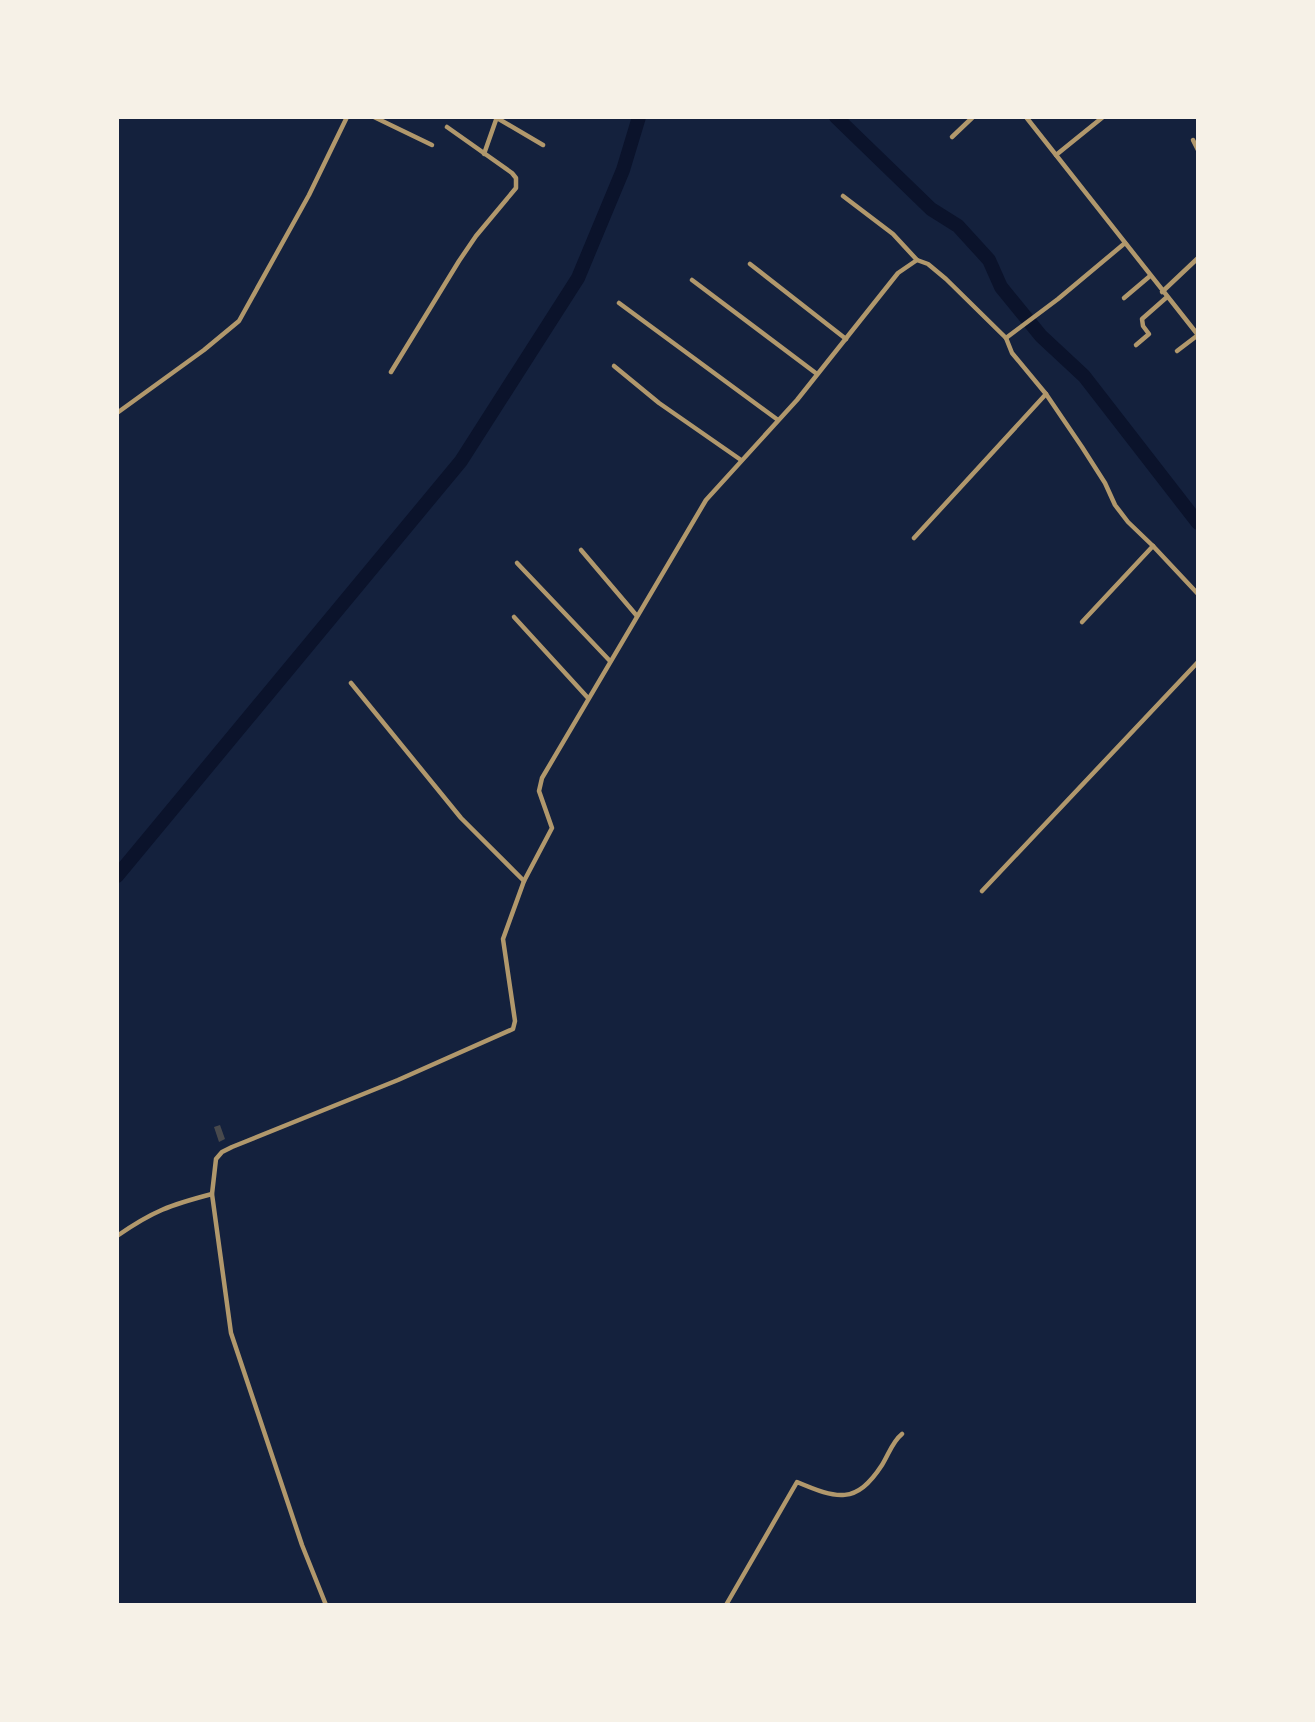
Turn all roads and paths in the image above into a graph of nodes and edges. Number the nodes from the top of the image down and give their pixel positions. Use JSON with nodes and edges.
{"nodes":[{"id":1,"x":347,"y":117,"type":"edge"},
{"id":2,"x":374,"y":117,"type":"edge"},
{"id":3,"x":973,"y":117,"type":"edge"},
{"id":4,"x":1026,"y":117,"type":"edge"},
{"id":5,"x":1103,"y":117,"type":"edge"},
{"id":6,"x":497,"y":118,"type":"edge"},
{"id":7,"x":447,"y":127,"type":"dead end"},
{"id":8,"x":952,"y":137,"type":"dead end"},
{"id":9,"x":1192,"y":140,"type":"dead end"},
{"id":10,"x":432,"y":145,"type":"dead end"},
{"id":11,"x":543,"y":145,"type":"dead end"},
{"id":12,"x":1198,"y":150,"type":"edge"},
{"id":13,"x":484,"y":154,"type":"junction"},
{"id":14,"x":1056,"y":155,"type":"junction"},
{"id":15,"x":843,"y":195,"type":"dead end"},
{"id":16,"x":1125,"y":243,"type":"junction"},
{"id":17,"x":1198,"y":258,"type":"edge"},
{"id":18,"x":916,"y":260,"type":"junction"},
{"id":19,"x":750,"y":264,"type":"dead end"},
{"id":20,"x":1150,"y":276,"type":"junction"},
{"id":21,"x":691,"y":280,"type":"dead end"},
{"id":22,"x":1162,"y":292,"type":"junction"},
{"id":23,"x":1167,"y":297,"type":"junction"},
{"id":24,"x":1124,"y":298,"type":"dead end"},
{"id":25,"x":619,"y":303,"type":"dead end"},
{"id":26,"x":1198,"y":335,"type":"edge"},
{"id":27,"x":1006,"y":338,"type":"junction"},
{"id":28,"x":846,"y":339,"type":"junction"},
{"id":29,"x":1136,"y":345,"type":"dead end"},
{"id":30,"x":1177,"y":351,"type":"dead end"},
{"id":31,"x":614,"y":366,"type":"dead end"},
{"id":32,"x":391,"y":372,"type":"dead end"},
{"id":33,"x":817,"y":375,"type":"junction"},
{"id":34,"x":1046,"y":394,"type":"junction"},
{"id":35,"x":117,"y":413,"type":"edge"},
{"id":36,"x":778,"y":421,"type":"junction"},
{"id":37,"x":741,"y":460,"type":"junction"},
{"id":38,"x":914,"y":538,"type":"dead end"},
{"id":39,"x":1153,"y":546,"type":"junction"},
{"id":40,"x":581,"y":550,"type":"dead end"},
{"id":41,"x":517,"y":563,"type":"dead end"},
{"id":42,"x":1198,"y":594,"type":"edge"},
{"id":43,"x":637,"y":615,"type":"junction"},
{"id":44,"x":514,"y":617,"type":"dead end"},
{"id":45,"x":1082,"y":622,"type":"dead end"},
{"id":46,"x":610,"y":661,"type":"junction"},
{"id":47,"x":1198,"y":662,"type":"edge"},
{"id":48,"x":351,"y":682,"type":"dead end"},
{"id":49,"x":588,"y":698,"type":"junction"},
{"id":50,"x":524,"y":881,"type":"junction"},
{"id":51,"x":982,"y":891,"type":"dead end"},
{"id":52,"x":212,"y":1194,"type":"junction"},
{"id":53,"x":117,"y":1236,"type":"edge"},
{"id":54,"x":902,"y":1433,"type":"dead end"},
{"id":55,"x":326,"y":1605,"type":"edge"},
{"id":56,"x":726,"y":1605,"type":"edge"}],
"edges":[{"from":1,"to":35,"type":"street"},
{"from":2,"to":10,"type":"street"},
{"from":3,"to":8,"type":"street"},
{"from":4,"to":14,"type":"street"},
{"from":5,"to":14,"type":"street"},
{"from":6,"to":11,"type":"street"},
{"from":6,"to":13,"type":"street"},
{"from":7,"to":13,"type":"street"},
{"from":9,"to":12,"type":"street"},
{"from":13,"to":32,"type":"street"},
{"from":14,"to":16,"type":"street"},
{"from":15,"to":18,"type":"street"},
{"from":16,"to":20,"type":"street"},
{"from":16,"to":27,"type":"street"},
{"from":17,"to":22,"type":"street"},
{"from":18,"to":27,"type":"street"},
{"from":18,"to":28,"type":"street"},
{"from":19,"to":28,"type":"street"},
{"from":20,"to":22,"type":"street"},
{"from":20,"to":24,"type":"street"},
{"from":21,"to":33,"type":"street"},
{"from":22,"to":23,"type":"street"},
{"from":23,"to":26,"type":"street"},
{"from":23,"to":29,"type":"street"},
{"from":25,"to":36,"type":"street"},
{"from":26,"to":30,"type":"street"},
{"from":27,"to":34,"type":"street"},
{"from":28,"to":33,"type":"street"},
{"from":31,"to":37,"type":"street"},
{"from":33,"to":36,"type":"street"},
{"from":34,"to":38,"type":"street"},
{"from":34,"to":39,"type":"street"},
{"from":36,"to":37,"type":"street"},
{"from":37,"to":43,"type":"street"},
{"from":39,"to":42,"type":"street"},
{"from":39,"to":45,"type":"street"},
{"from":40,"to":43,"type":"street"},
{"from":41,"to":46,"type":"street"},
{"from":43,"to":46,"type":"street"},
{"from":44,"to":49,"type":"street"},
{"from":46,"to":49,"type":"street"},
{"from":47,"to":51,"type":"street"},
{"from":48,"to":50,"type":"street"},
{"from":49,"to":50,"type":"street"},
{"from":50,"to":52,"type":"street"},
{"from":52,"to":53,"type":"street"},
{"from":52,"to":55,"type":"street"},
{"from":54,"to":56,"type":"street"}]}
